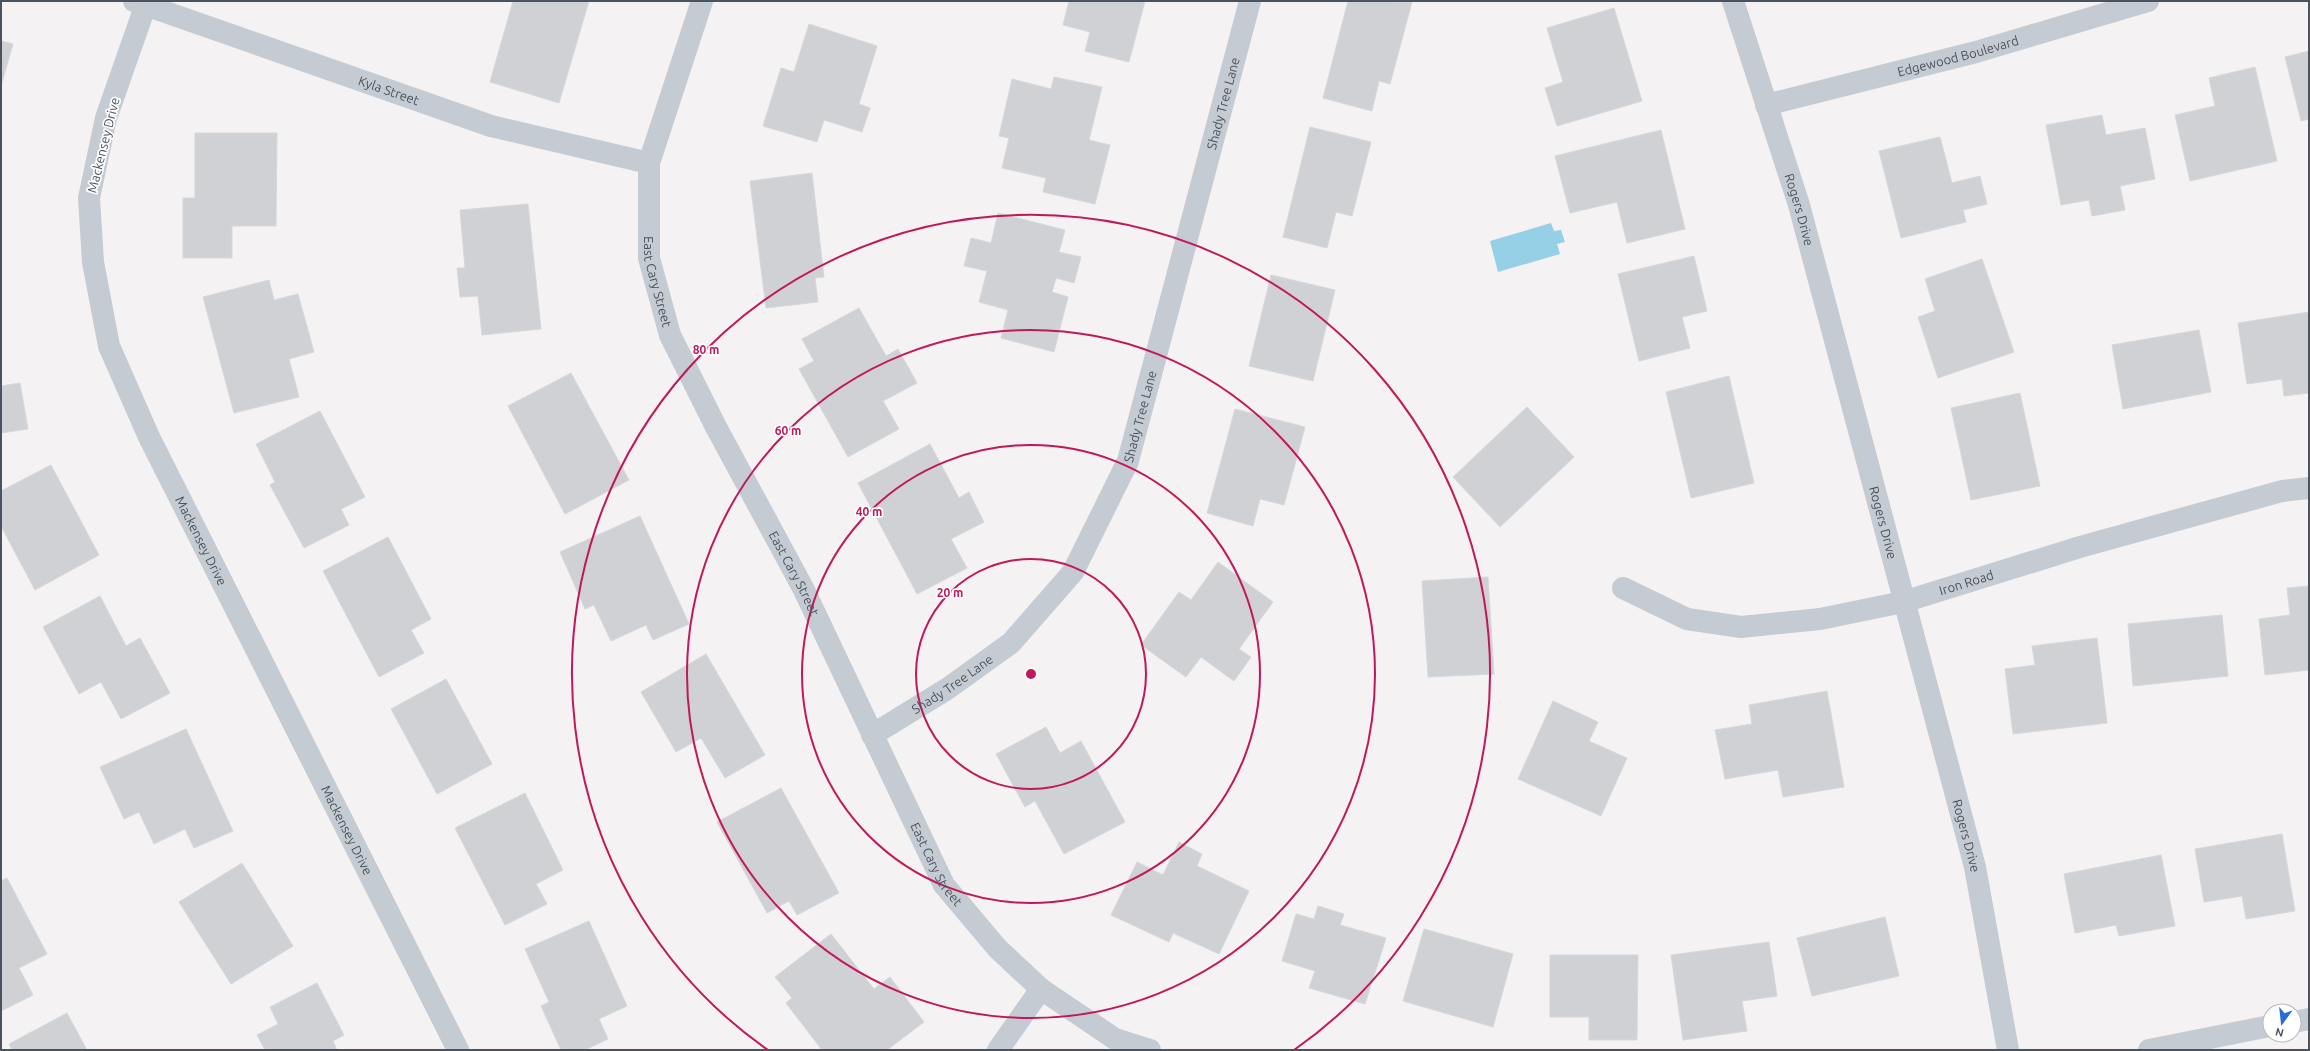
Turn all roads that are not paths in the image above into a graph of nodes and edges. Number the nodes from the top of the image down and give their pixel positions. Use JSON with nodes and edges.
{"nodes":[{"id":1,"x":702,"y":1,"type":"edge"},
{"id":2,"x":1250,"y":1,"type":"edge"},
{"id":3,"x":1733,"y":1,"type":"edge"},
{"id":4,"x":2148,"y":1,"type":"edge"},
{"id":5,"x":142,"y":2,"type":"edge"},
{"id":6,"x":1766,"y":105,"type":"junction"},
{"id":7,"x":649,"y":163,"type":"junction"},
{"id":8,"x":2309,"y":488,"type":"edge"},
{"id":9,"x":1622,"y":588,"type":"dead end"},
{"id":10,"x":1903,"y":602,"type":"junction"},
{"id":11,"x":872,"y":735,"type":"junction"},
{"id":12,"x":1041,"y":989,"type":"junction"},
{"id":13,"x":2262,"y":1028,"type":"edge"},
{"id":14,"x":458,"y":1050,"type":"edge"},
{"id":15,"x":998,"y":1050,"type":"edge"},
{"id":16,"x":1150,"y":1050,"type":"edge"},
{"id":17,"x":2008,"y":1050,"type":"edge"},
{"id":18,"x":2149,"y":1050,"type":"edge"}],
"edges":[{"from":1,"to":7,"type":"street","name":"East Cary Street"},
{"from":2,"to":11,"type":"street","name":"Shady Tree Lane"},
{"from":3,"to":6,"type":"street","name":"Rogers Drive"},
{"from":4,"to":6,"type":"street","name":"Edgewood Boulevard"},
{"from":5,"to":7,"type":"street","name":"Kyla Street"},
{"from":5,"to":14,"type":"street","name":"Mackensey Drive"},
{"from":6,"to":10,"type":"street","name":"Rogers Drive"},
{"from":7,"to":11,"type":"street","name":"East Cary Street"},
{"from":8,"to":10,"type":"street","name":"Iron Road"},
{"from":9,"to":10,"type":"street","name":"Iron Road"},
{"from":10,"to":17,"type":"street","name":"Rogers Drive"},
{"from":11,"to":12,"type":"street","name":"East Cary Street"},
{"from":12,"to":15,"type":"street"},
{"from":12,"to":16,"type":"street","name":"East Cary Street"},
{"from":13,"to":18,"type":"street"}]}
